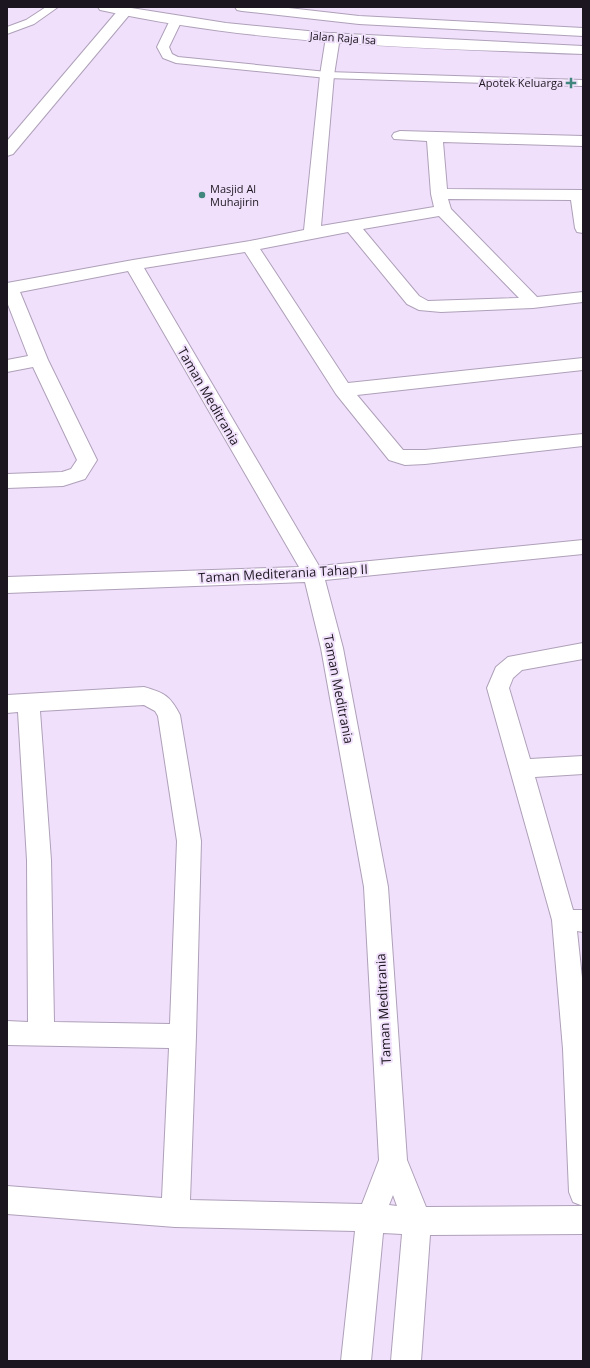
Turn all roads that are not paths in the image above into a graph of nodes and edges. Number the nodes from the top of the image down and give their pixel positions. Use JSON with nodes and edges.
{"nodes":[{"id":1,"x":53,"y":7,"type":"edge"},
{"id":2,"x":104,"y":7,"type":"edge"},
{"id":3,"x":242,"y":7,"type":"edge"},
{"id":4,"x":125,"y":11,"type":"junction"},
{"id":5,"x":176,"y":20,"type":"junction"},
{"id":6,"x":7,"y":31,"type":"edge"},
{"id":7,"x":583,"y":32,"type":"edge"},
{"id":8,"x":334,"y":38,"type":"junction"},
{"id":9,"x":583,"y":50,"type":"edge"},
{"id":10,"x":327,"y":75,"type":"junction"},
{"id":11,"x":583,"y":83,"type":"edge"},
{"id":12,"x":400,"y":136,"type":"dead end"},
{"id":13,"x":435,"y":137,"type":"junction"},
{"id":14,"x":583,"y":141,"type":"edge"},
{"id":15,"x":7,"y":151,"type":"edge"},
{"id":16,"x":439,"y":194,"type":"junction"},
{"id":17,"x":580,"y":195,"type":"edge"},
{"id":18,"x":443,"y":210,"type":"junction"},
{"id":19,"x":352,"y":226,"type":"junction"},
{"id":20,"x":583,"y":228,"type":"edge"},
{"id":21,"x":312,"y":233,"type":"junction"},
{"id":22,"x":250,"y":246,"type":"junction"},
{"id":23,"x":133,"y":265,"type":"junction"},
{"id":24,"x":8,"y":288,"type":"edge"},
{"id":25,"x":583,"y":297,"type":"edge"},
{"id":26,"x":533,"y":303,"type":"junction"},
{"id":27,"x":39,"y":360,"type":"junction"},
{"id":28,"x":583,"y":364,"type":"edge"},
{"id":29,"x":7,"y":366,"type":"edge"},
{"id":30,"x":343,"y":390,"type":"junction"},
{"id":31,"x":583,"y":440,"type":"edge"},
{"id":32,"x":7,"y":481,"type":"edge"},
{"id":33,"x":583,"y":547,"type":"edge"},
{"id":34,"x":313,"y":574,"type":"junction"},
{"id":35,"x":7,"y":585,"type":"edge"},
{"id":36,"x":583,"y":651,"type":"edge"},
{"id":37,"x":18,"y":703,"type":"edge"},
{"id":38,"x":583,"y":765,"type":"edge"},
{"id":39,"x":520,"y":769,"type":"junction"},
{"id":40,"x":573,"y":920,"type":"edge"},
{"id":41,"x":7,"y":1033,"type":"edge"},
{"id":42,"x":41,"y":1034,"type":"junction"},
{"id":43,"x":183,"y":1036,"type":"junction"},
{"id":44,"x":580,"y":1050,"type":"edge"},
{"id":45,"x":393,"y":1160,"type":"junction"},
{"id":46,"x":583,"y":1192,"type":"edge"},
{"id":47,"x":7,"y":1200,"type":"edge"},
{"id":48,"x":175,"y":1213,"type":"junction"},
{"id":49,"x":370,"y":1218,"type":"junction"},
{"id":50,"x":583,"y":1220,"type":"edge"},
{"id":51,"x":417,"y":1221,"type":"junction"},
{"id":52,"x":356,"y":1361,"type":"edge"},
{"id":53,"x":406,"y":1361,"type":"edge"}],
"edges":[{"from":1,"to":6,"type":"lane"},
{"from":2,"to":4,"type":"street","name":"Jalan Raja Isa"},
{"from":3,"to":7,"type":"street","name":"Jalan Raja Isa"},
{"from":4,"to":5,"type":"street","name":"Jalan Raja Isa"},
{"from":4,"to":15,"type":"street"},
{"from":5,"to":8,"type":"street","name":"Jalan Raja Isa"},
{"from":5,"to":10,"type":"lane"},
{"from":8,"to":9,"type":"street","name":"Jalan Raja Isa"},
{"from":8,"to":10,"type":"street"},
{"from":10,"to":11,"type":"lane"},
{"from":10,"to":21,"type":"street"},
{"from":12,"to":13,"type":"street"},
{"from":13,"to":14,"type":"street"},
{"from":13,"to":16,"type":"street"},
{"from":16,"to":17,"type":"street"},
{"from":16,"to":18,"type":"street"},
{"from":17,"to":20,"type":"street"},
{"from":18,"to":19,"type":"street"},
{"from":18,"to":26,"type":"street"},
{"from":19,"to":21,"type":"street"},
{"from":19,"to":26,"type":"street"},
{"from":21,"to":22,"type":"street"},
{"from":22,"to":23,"type":"street"},
{"from":22,"to":30,"type":"street"},
{"from":23,"to":24,"type":"street"},
{"from":23,"to":34,"type":"street","name":"Taman Meditrania"},
{"from":24,"to":27,"type":"street"},
{"from":25,"to":26,"type":"street"},
{"from":27,"to":29,"type":"street"},
{"from":27,"to":32,"type":"street"},
{"from":28,"to":30,"type":"street"},
{"from":30,"to":31,"type":"street"},
{"from":33,"to":34,"type":"street","name":"Taman Mediterania Tahap II"},
{"from":34,"to":35,"type":"street","name":"Taman Mediterania Tahap II"},
{"from":34,"to":45,"type":"street","name":"Taman Meditrania"},
{"from":36,"to":39,"type":"street"},
{"from":37,"to":42,"type":"street"},
{"from":37,"to":43,"type":"street"},
{"from":38,"to":39,"type":"street"},
{"from":39,"to":40,"type":"street"},
{"from":40,"to":44,"type":"street"},
{"from":41,"to":42,"type":"street"},
{"from":42,"to":43,"type":"street"},
{"from":43,"to":48,"type":"street"},
{"from":44,"to":46,"type":"street"},
{"from":45,"to":49,"type":"street","name":"Taman Meditrania"},
{"from":45,"to":51,"type":"street","name":"Taman Meditrania"},
{"from":47,"to":48,"type":"street"},
{"from":48,"to":49,"type":"street"},
{"from":49,"to":51,"type":"street"},
{"from":49,"to":52,"type":"street","name":"Taman Meditrania"},
{"from":50,"to":51,"type":"street"},
{"from":51,"to":53,"type":"street","name":"Taman Meditrania"}]}
